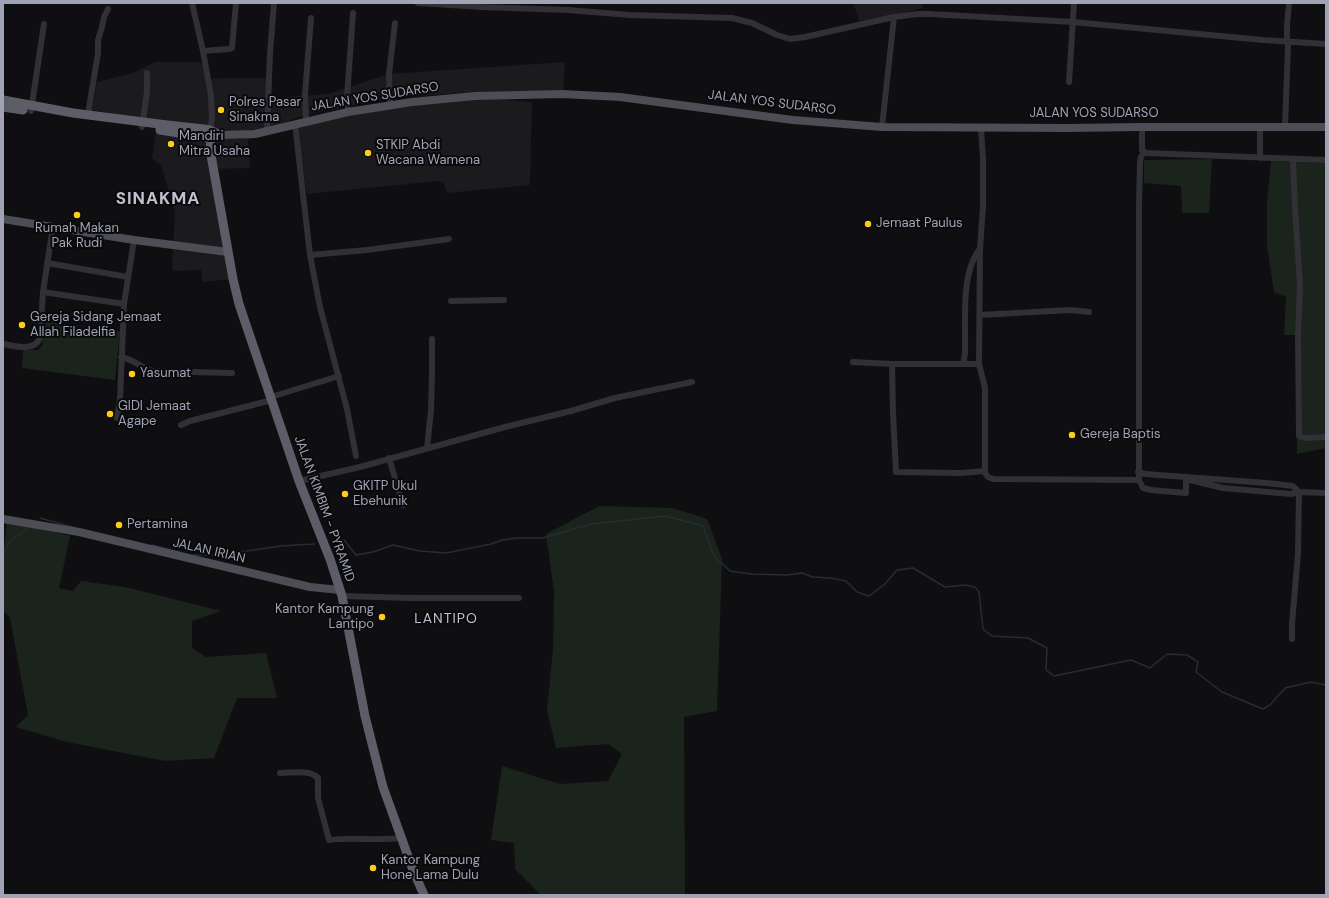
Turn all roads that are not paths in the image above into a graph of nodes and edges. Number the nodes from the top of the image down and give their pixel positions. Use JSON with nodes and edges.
{"nodes":[{"id":1,"x":192,"y":3,"type":"edge"},
{"id":2,"x":236,"y":3,"type":"edge"},
{"id":3,"x":274,"y":3,"type":"edge"},
{"id":4,"x":418,"y":3,"type":"edge"},
{"id":5,"x":1074,"y":3,"type":"edge"},
{"id":6,"x":1289,"y":3,"type":"edge"},
{"id":7,"x":108,"y":10,"type":"dead end"},
{"id":8,"x":353,"y":12,"type":"dead end"},
{"id":9,"x":894,"y":17,"type":"junction"},
{"id":10,"x":311,"y":18,"type":"dead end"},
{"id":11,"x":1073,"y":22,"type":"junction"},
{"id":12,"x":395,"y":23,"type":"dead end"},
{"id":13,"x":44,"y":24,"type":"dead end"},
{"id":14,"x":1287,"y":40,"type":"junction"},
{"id":15,"x":1326,"y":44,"type":"edge"},
{"id":16,"x":203,"y":51,"type":"junction"},
{"id":17,"x":147,"y":73,"type":"dead end"},
{"id":18,"x":1069,"y":82,"type":"dead end"},
{"id":19,"x":3,"y":100,"type":"edge"},
{"id":20,"x":390,"y":105,"type":"junction"},
{"id":21,"x":3,"y":107,"type":"edge"},
{"id":22,"x":32,"y":108,"type":"junction"},
{"id":23,"x":348,"y":112,"type":"junction"},
{"id":24,"x":88,"y":114,"type":"junction"},
{"id":25,"x":306,"y":122,"type":"junction"},
{"id":26,"x":295,"y":124,"type":"junction"},
{"id":27,"x":143,"y":125,"type":"junction"},
{"id":28,"x":882,"y":127,"type":"junction"},
{"id":29,"x":1142,"y":127,"type":"junction"},
{"id":30,"x":1260,"y":127,"type":"junction"},
{"id":31,"x":1285,"y":127,"type":"junction"},
{"id":32,"x":1326,"y":127,"type":"edge"},
{"id":33,"x":981,"y":128,"type":"junction"},
{"id":34,"x":267,"y":130,"type":"junction"},
{"id":35,"x":213,"y":134,"type":"junction"},
{"id":36,"x":1144,"y":152,"type":"junction"},
{"id":37,"x":1260,"y":158,"type":"junction"},
{"id":38,"x":1293,"y":159,"type":"junction"},
{"id":39,"x":1326,"y":160,"type":"edge"},
{"id":40,"x":3,"y":219,"type":"edge"},
{"id":41,"x":53,"y":226,"type":"junction"},
{"id":42,"x":449,"y":239,"type":"dead end"},
{"id":43,"x":134,"y":240,"type":"junction"},
{"id":44,"x":980,"y":248,"type":"junction"},
{"id":45,"x":228,"y":252,"type":"junction"},
{"id":46,"x":310,"y":255,"type":"junction"},
{"id":47,"x":47,"y":263,"type":"junction"},
{"id":48,"x":128,"y":276,"type":"junction"},
{"id":49,"x":43,"y":292,"type":"junction"},
{"id":50,"x":504,"y":300,"type":"dead end"},
{"id":51,"x":451,"y":301,"type":"dead end"},
{"id":52,"x":124,"y":304,"type":"junction"},
{"id":53,"x":1089,"y":312,"type":"dead end"},
{"id":54,"x":980,"y":315,"type":"junction"},
{"id":55,"x":432,"y":339,"type":"dead end"},
{"id":56,"x":3,"y":344,"type":"edge"},
{"id":57,"x":121,"y":357,"type":"junction"},
{"id":58,"x":853,"y":362,"type":"dead end"},
{"id":59,"x":892,"y":364,"type":"junction"},
{"id":60,"x":963,"y":364,"type":"junction"},
{"id":61,"x":979,"y":364,"type":"junction"},
{"id":62,"x":232,"y":373,"type":"dead end"},
{"id":63,"x":339,"y":376,"type":"junction"},
{"id":64,"x":692,"y":382,"type":"dead end"},
{"id":65,"x":272,"y":399,"type":"junction"},
{"id":66,"x":117,"y":418,"type":"dead end"},
{"id":67,"x":181,"y":425,"type":"dead end"},
{"id":68,"x":1326,"y":437,"type":"edge"},
{"id":69,"x":427,"y":448,"type":"junction"},
{"id":70,"x":356,"y":456,"type":"dead end"},
{"id":71,"x":389,"y":458,"type":"junction"},
{"id":72,"x":985,"y":471,"type":"junction"},
{"id":73,"x":1138,"y":472,"type":"junction"},
{"id":74,"x":1139,"y":480,"type":"junction"},
{"id":75,"x":299,"y":481,"type":"junction"},
{"id":76,"x":1299,"y":492,"type":"junction"},
{"id":77,"x":1326,"y":493,"type":"edge"},
{"id":78,"x":403,"y":505,"type":"dead end"},
{"id":79,"x":3,"y":521,"type":"edge"},
{"id":80,"x":341,"y":593,"type":"junction"},
{"id":81,"x":519,"y":598,"type":"dead end"},
{"id":82,"x":1292,"y":639,"type":"dead end"},
{"id":83,"x":280,"y":773,"type":"dead end"},
{"id":84,"x":400,"y":838,"type":"junction"},
{"id":85,"x":424,"y":895,"type":"edge"}],
"edges":[{"from":1,"to":16,"type":"street"},
{"from":2,"to":16,"type":"street"},
{"from":3,"to":34,"type":"street"},
{"from":4,"to":9,"type":"street"},
{"from":5,"to":11,"type":"street"},
{"from":6,"to":14,"type":"street"},
{"from":7,"to":24,"type":"street"},
{"from":8,"to":23,"type":"street"},
{"from":9,"to":11,"type":"street"},
{"from":9,"to":28,"type":"street"},
{"from":10,"to":25,"type":"street"},
{"from":11,"to":14,"type":"street"},
{"from":11,"to":18,"type":"street"},
{"from":12,"to":20,"type":"street"},
{"from":13,"to":22,"type":"street"},
{"from":14,"to":15,"type":"street"},
{"from":14,"to":31,"type":"street"},
{"from":16,"to":35,"type":"street"},
{"from":17,"to":27,"type":"street"},
{"from":19,"to":22,"type":"highway","name":"JALAN YOS SUDARSO"},
{"from":20,"to":23,"type":"main road","name":"JALAN YOS SUDARSO"},
{"from":20,"to":28,"type":"main road","name":"JALAN YOS SUDARSO"},
{"from":21,"to":22,"type":"highway","name":"JALAN YOS SUDARSO"},
{"from":22,"to":24,"type":"highway","name":"JALAN YOS SUDARSO"},
{"from":22,"to":27,"type":"highway","name":"JALAN YOS SUDARSO"},
{"from":23,"to":25,"type":"main road","name":"JALAN YOS SUDARSO"},
{"from":24,"to":27,"type":"highway","name":"JALAN YOS SUDARSO"},
{"from":25,"to":26,"type":"main road","name":"JALAN YOS SUDARSO"},
{"from":26,"to":34,"type":"main road","name":"JALAN YOS SUDARSO"},
{"from":26,"to":46,"type":"street"},
{"from":27,"to":35,"type":"highway","name":"JALAN YOS SUDARSO"},
{"from":28,"to":33,"type":"main road","name":"JALAN YOS SUDARSO"},
{"from":29,"to":30,"type":"main road","name":"JALAN YOS SUDARSO"},
{"from":29,"to":33,"type":"main road","name":"JALAN YOS SUDARSO"},
{"from":29,"to":36,"type":"street"},
{"from":30,"to":31,"type":"main road","name":"JALAN YOS SUDARSO"},
{"from":30,"to":37,"type":"street"},
{"from":31,"to":32,"type":"main road","name":"JALAN YOS SUDARSO"},
{"from":33,"to":44,"type":"street"},
{"from":34,"to":35,"type":"main road","name":"JALAN YOS SUDARSO"},
{"from":35,"to":45,"type":"highway","name":"JALAN KIMBIM - PYRAMID"},
{"from":36,"to":37,"type":"street"},
{"from":36,"to":73,"type":"street"},
{"from":37,"to":38,"type":"street"},
{"from":38,"to":39,"type":"street"},
{"from":38,"to":68,"type":"street"},
{"from":40,"to":41,"type":"main road"},
{"from":41,"to":43,"type":"main road"},
{"from":41,"to":47,"type":"street"},
{"from":42,"to":46,"type":"street"},
{"from":43,"to":45,"type":"main road"},
{"from":43,"to":48,"type":"street"},
{"from":44,"to":54,"type":"street"},
{"from":44,"to":60,"type":"street"},
{"from":45,"to":65,"type":"highway","name":"JALAN KIMBIM - PYRAMID"},
{"from":46,"to":63,"type":"street"},
{"from":47,"to":48,"type":"street"},
{"from":47,"to":49,"type":"street"},
{"from":48,"to":52,"type":"street"},
{"from":49,"to":52,"type":"street"},
{"from":49,"to":56,"type":"street"},
{"from":50,"to":51,"type":"street"},
{"from":52,"to":57,"type":"street"},
{"from":53,"to":54,"type":"street"},
{"from":54,"to":61,"type":"street"},
{"from":55,"to":69,"type":"street"},
{"from":57,"to":62,"type":"street"},
{"from":57,"to":66,"type":"street"},
{"from":58,"to":59,"type":"street"},
{"from":59,"to":60,"type":"street"},
{"from":59,"to":72,"type":"street"},
{"from":60,"to":61,"type":"street"},
{"from":61,"to":72,"type":"street"},
{"from":63,"to":65,"type":"street"},
{"from":63,"to":70,"type":"street"},
{"from":64,"to":69,"type":"street"},
{"from":65,"to":67,"type":"street"},
{"from":65,"to":75,"type":"highway","name":"JALAN KIMBIM - PYRAMID"},
{"from":69,"to":71,"type":"street"},
{"from":71,"to":75,"type":"street"},
{"from":71,"to":78,"type":"street"},
{"from":72,"to":74,"type":"street"},
{"from":73,"to":74,"type":"street"},
{"from":73,"to":76,"type":"street"},
{"from":74,"to":76,"type":"street"},
{"from":75,"to":80,"type":"highway","name":"JALAN KIMBIM - PYRAMID"},
{"from":76,"to":77,"type":"street"},
{"from":76,"to":82,"type":"street"},
{"from":79,"to":80,"type":"main road","name":"JALAN IRIAN"},
{"from":80,"to":81,"type":"street"},
{"from":80,"to":84,"type":"highway","name":"JALAN KIMBIM - PYRAMID"},
{"from":83,"to":84,"type":"street"},
{"from":84,"to":85,"type":"highway","name":"JALAN KIMBIM - PYRAMID"}]}
